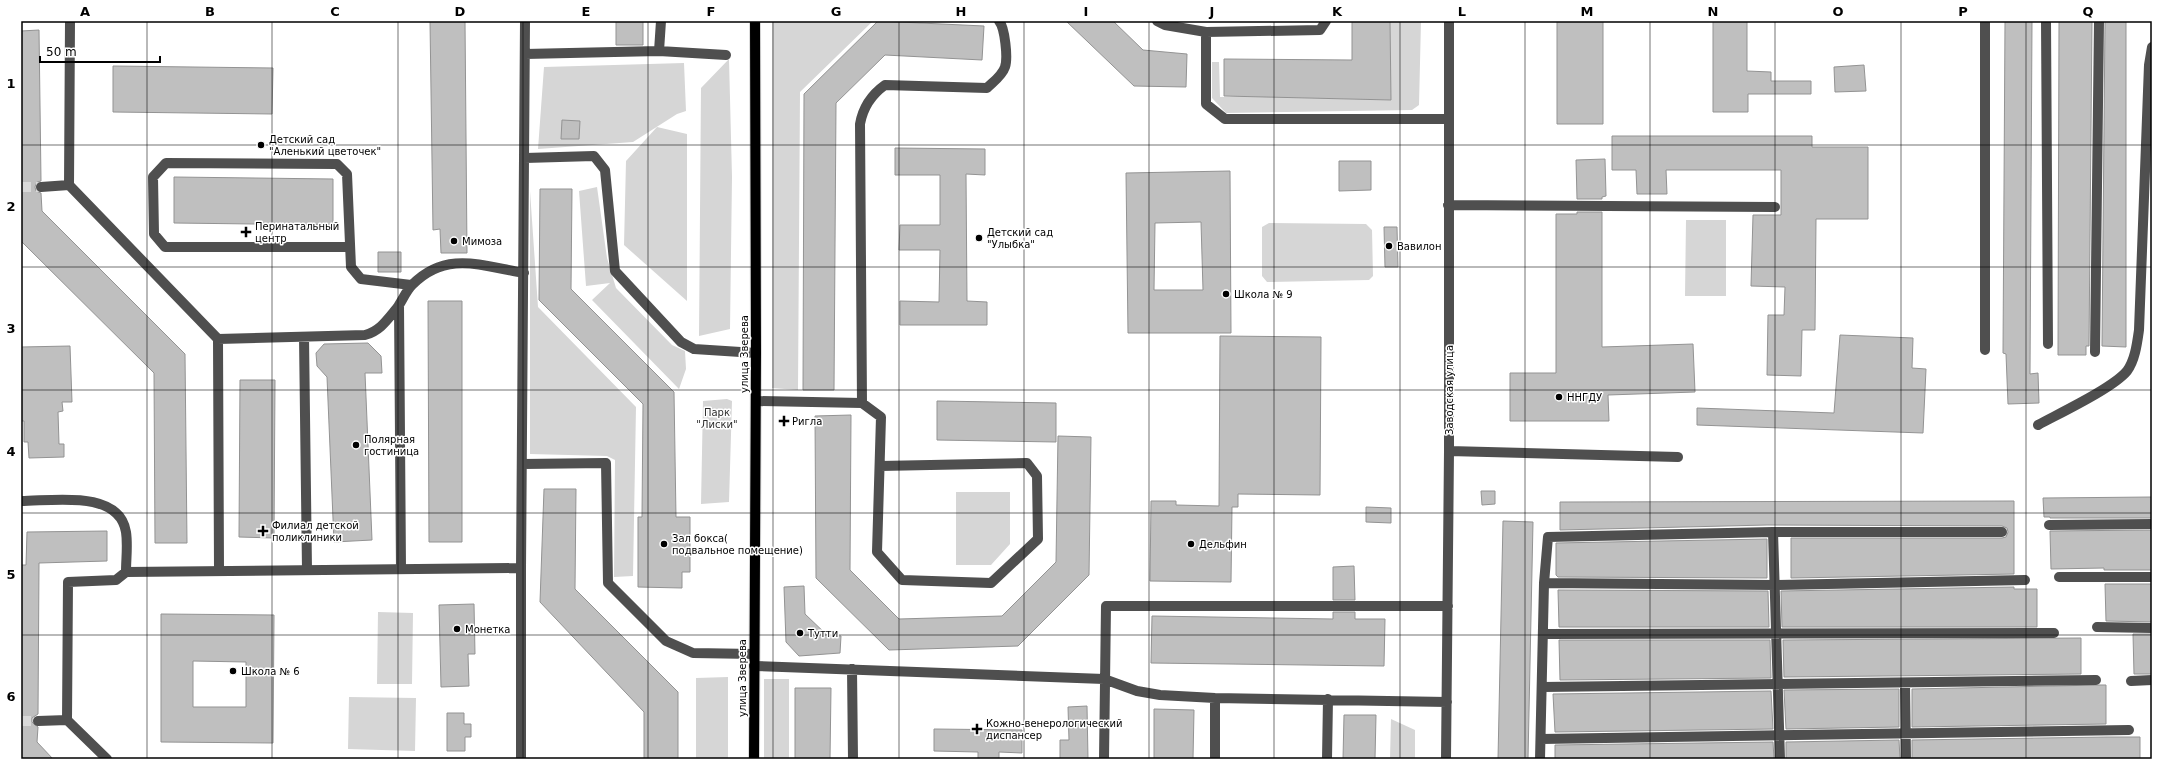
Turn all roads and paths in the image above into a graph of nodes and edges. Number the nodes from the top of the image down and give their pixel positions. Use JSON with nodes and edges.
{"nodes":[{"id":1,"x":70,"y":21,"type":"edge"},
{"id":2,"x":526,"y":21,"type":"edge"},
{"id":3,"x":661,"y":21,"type":"edge"},
{"id":4,"x":755,"y":21,"type":"edge"},
{"id":5,"x":999,"y":21,"type":"edge"},
{"id":6,"x":1157,"y":21,"type":"edge"},
{"id":7,"x":1326,"y":21,"type":"edge"},
{"id":8,"x":1448,"y":21,"type":"edge"},
{"id":9,"x":1985,"y":21,"type":"edge"},
{"id":10,"x":2046,"y":21,"type":"edge"},
{"id":11,"x":2099,"y":21,"type":"edge"},
{"id":12,"x":1206,"y":32,"type":"junction"},
{"id":13,"x":2152,"y":47,"type":"edge"},
{"id":14,"x":659,"y":51,"type":"junction"},
{"id":15,"x":525,"y":54,"type":"junction"},
{"id":16,"x":726,"y":55,"type":"dead end"},
{"id":17,"x":1447,"y":119,"type":"junction"},
{"id":18,"x":525,"y":158,"type":"junction"},
{"id":19,"x":41,"y":186,"type":"tunnel mouth"},
{"id":20,"x":69,"y":186,"type":"junction"},
{"id":21,"x":1448,"y":205,"type":"junction"},
{"id":22,"x":1775,"y":207,"type":"dead end"},
{"id":23,"x":350,"y":247,"type":"junction"},
{"id":24,"x":524,"y":273,"type":"junction"},
{"id":25,"x":411,"y":285,"type":"junction"},
{"id":26,"x":399,"y":305,"type":"junction"},
{"id":27,"x":304,"y":337,"type":"junction"},
{"id":28,"x":218,"y":339,"type":"junction"},
{"id":29,"x":2048,"y":344,"type":"dead end"},
{"id":30,"x":1985,"y":350,"type":"dead end"},
{"id":31,"x":2095,"y":352,"type":"dead end"},
{"id":32,"x":756,"y":353,"type":"junction"},
{"id":33,"x":756,"y":401,"type":"junction"},
{"id":34,"x":862,"y":403,"type":"junction"},
{"id":35,"x":2038,"y":425,"type":"dead end"},
{"id":36,"x":1449,"y":451,"type":"junction"},
{"id":37,"x":1678,"y":457,"type":"dead end"},
{"id":38,"x":523,"y":464,"type":"junction"},
{"id":39,"x":880,"y":466,"type":"junction"},
{"id":40,"x":21,"y":501,"type":"edge"},
{"id":41,"x":2152,"y":524,"type":"edge"},
{"id":42,"x":2049,"y":525,"type":"dead end"},
{"id":43,"x":1773,"y":532,"type":"junction"},
{"id":44,"x":2002,"y":532,"type":"dead end"},
{"id":45,"x":521,"y":568,"type":"junction"},
{"id":46,"x":401,"y":569,"type":"junction"},
{"id":47,"x":219,"y":570,"type":"junction"},
{"id":48,"x":307,"y":570,"type":"junction"},
{"id":49,"x":126,"y":572,"type":"junction"},
{"id":50,"x":2059,"y":577,"type":"dead end"},
{"id":51,"x":2152,"y":577,"type":"edge"},
{"id":52,"x":2026,"y":580,"type":"dead end"},
{"id":53,"x":1544,"y":583,"type":"junction"},
{"id":54,"x":1775,"y":585,"type":"junction"},
{"id":55,"x":1448,"y":606,"type":"junction"},
{"id":56,"x":2097,"y":627,"type":"dead end"},
{"id":57,"x":2152,"y":628,"type":"edge"},
{"id":58,"x":2054,"y":633,"type":"dead end"},
{"id":59,"x":1544,"y":634,"type":"junction"},
{"id":60,"x":1776,"y":635,"type":"junction"},
{"id":61,"x":754,"y":654,"type":"junction"},
{"id":62,"x":754,"y":666,"type":"junction"},
{"id":63,"x":852,"y":669,"type":"junction"},
{"id":64,"x":1104,"y":679,"type":"junction"},
{"id":65,"x":2096,"y":680,"type":"dead end"},
{"id":66,"x":2152,"y":680,"type":"edge"},
{"id":67,"x":2131,"y":681,"type":"dead end"},
{"id":68,"x":1905,"y":682,"type":"junction"},
{"id":69,"x":1778,"y":684,"type":"junction"},
{"id":70,"x":1543,"y":687,"type":"junction"},
{"id":71,"x":1215,"y":698,"type":"junction"},
{"id":72,"x":1328,"y":699,"type":"junction"},
{"id":73,"x":1447,"y":702,"type":"junction"},
{"id":74,"x":67,"y":720,"type":"junction"},
{"id":75,"x":38,"y":721,"type":"tunnel mouth"},
{"id":76,"x":2129,"y":730,"type":"dead end"},
{"id":77,"x":1904,"y":734,"type":"junction"},
{"id":78,"x":1779,"y":736,"type":"junction"},
{"id":79,"x":1541,"y":739,"type":"junction"},
{"id":80,"x":107,"y":759,"type":"edge"},
{"id":81,"x":521,"y":759,"type":"edge"},
{"id":82,"x":754,"y":759,"type":"edge"},
{"id":83,"x":853,"y":759,"type":"edge"},
{"id":84,"x":1104,"y":759,"type":"edge"},
{"id":85,"x":1215,"y":759,"type":"edge"},
{"id":86,"x":1327,"y":759,"type":"edge"},
{"id":87,"x":1446,"y":759,"type":"edge"},
{"id":88,"x":1540,"y":759,"type":"edge"},
{"id":89,"x":1780,"y":759,"type":"edge"},
{"id":90,"x":1906,"y":759,"type":"edge"}],
"edges":[{"from":1,"to":20,"type":"street"},
{"from":2,"to":15,"type":"street"},
{"from":3,"to":14,"type":"street"},
{"from":4,"to":32,"type":"main road","name":"улица Зверева"},
{"from":5,"to":34,"type":"street"},
{"from":6,"to":12,"type":"street"},
{"from":7,"to":12,"type":"street"},
{"from":8,"to":17,"type":"street","name":"Заводская улица"},
{"from":9,"to":30,"type":"street"},
{"from":10,"to":29,"type":"street"},
{"from":11,"to":31,"type":"street"},
{"from":12,"to":17,"type":"street"},
{"from":13,"to":35,"type":"street"},
{"from":14,"to":15,"type":"street"},
{"from":14,"to":16,"type":"street"},
{"from":15,"to":18,"type":"street"},
{"from":17,"to":21,"type":"street","name":"Заводская улица"},
{"from":18,"to":24,"type":"street"},
{"from":18,"to":32,"type":"street"},
{"from":19,"to":20,"type":"street"},
{"from":20,"to":28,"type":"street"},
{"from":21,"to":22,"type":"street"},
{"from":21,"to":36,"type":"street","name":"Заводская улица"},
{"from":23,"to":23,"type":"street"},
{"from":23,"to":25,"type":"street"},
{"from":24,"to":25,"type":"street"},
{"from":24,"to":38,"type":"street"},
{"from":25,"to":26,"type":"street"},
{"from":26,"to":27,"type":"street"},
{"from":26,"to":46,"type":"street"},
{"from":27,"to":28,"type":"street"},
{"from":27,"to":48,"type":"street"},
{"from":28,"to":47,"type":"street"},
{"from":32,"to":33,"type":"main road","name":"улица Зверева"},
{"from":33,"to":34,"type":"street"},
{"from":33,"to":61,"type":"main road","name":"улица Зверева"},
{"from":34,"to":39,"type":"street"},
{"from":36,"to":37,"type":"street"},
{"from":36,"to":55,"type":"street","name":"Заводская улица"},
{"from":38,"to":45,"type":"street"},
{"from":38,"to":61,"type":"street"},
{"from":39,"to":39,"type":"street"},
{"from":40,"to":49,"type":"street"},
{"from":41,"to":42,"type":"street"},
{"from":43,"to":44,"type":"street"},
{"from":43,"to":53,"type":"street"},
{"from":43,"to":54,"type":"street"},
{"from":45,"to":46,"type":"street"},
{"from":45,"to":81,"type":"street"},
{"from":46,"to":48,"type":"street"},
{"from":47,"to":48,"type":"street"},
{"from":47,"to":49,"type":"street"},
{"from":49,"to":74,"type":"street"},
{"from":50,"to":51,"type":"street"},
{"from":52,"to":54,"type":"street"},
{"from":53,"to":54,"type":"street"},
{"from":53,"to":59,"type":"street"},
{"from":54,"to":60,"type":"street"},
{"from":55,"to":64,"type":"street"},
{"from":55,"to":73,"type":"street","name":"Заводская улица"},
{"from":56,"to":57,"type":"street"},
{"from":58,"to":60,"type":"street"},
{"from":59,"to":60,"type":"street"},
{"from":59,"to":70,"type":"street"},
{"from":60,"to":69,"type":"street"},
{"from":61,"to":62,"type":"main road","name":"улица Зверева"},
{"from":62,"to":63,"type":"street"},
{"from":62,"to":82,"type":"main road","name":"улица Зверева"},
{"from":63,"to":64,"type":"street"},
{"from":63,"to":83,"type":"street"},
{"from":64,"to":71,"type":"street"},
{"from":64,"to":84,"type":"street"},
{"from":65,"to":68,"type":"street"},
{"from":66,"to":67,"type":"street"},
{"from":68,"to":69,"type":"street"},
{"from":68,"to":77,"type":"street"},
{"from":69,"to":70,"type":"street"},
{"from":69,"to":78,"type":"street"},
{"from":70,"to":79,"type":"street"},
{"from":71,"to":72,"type":"street"},
{"from":71,"to":85,"type":"street"},
{"from":72,"to":73,"type":"street"},
{"from":72,"to":86,"type":"street"},
{"from":73,"to":87,"type":"street","name":"Заводская улица"},
{"from":74,"to":75,"type":"street"},
{"from":74,"to":80,"type":"street"},
{"from":76,"to":77,"type":"street"},
{"from":77,"to":78,"type":"street"},
{"from":77,"to":90,"type":"street"},
{"from":78,"to":79,"type":"street"},
{"from":78,"to":89,"type":"street"},
{"from":79,"to":88,"type":"street"}]}
